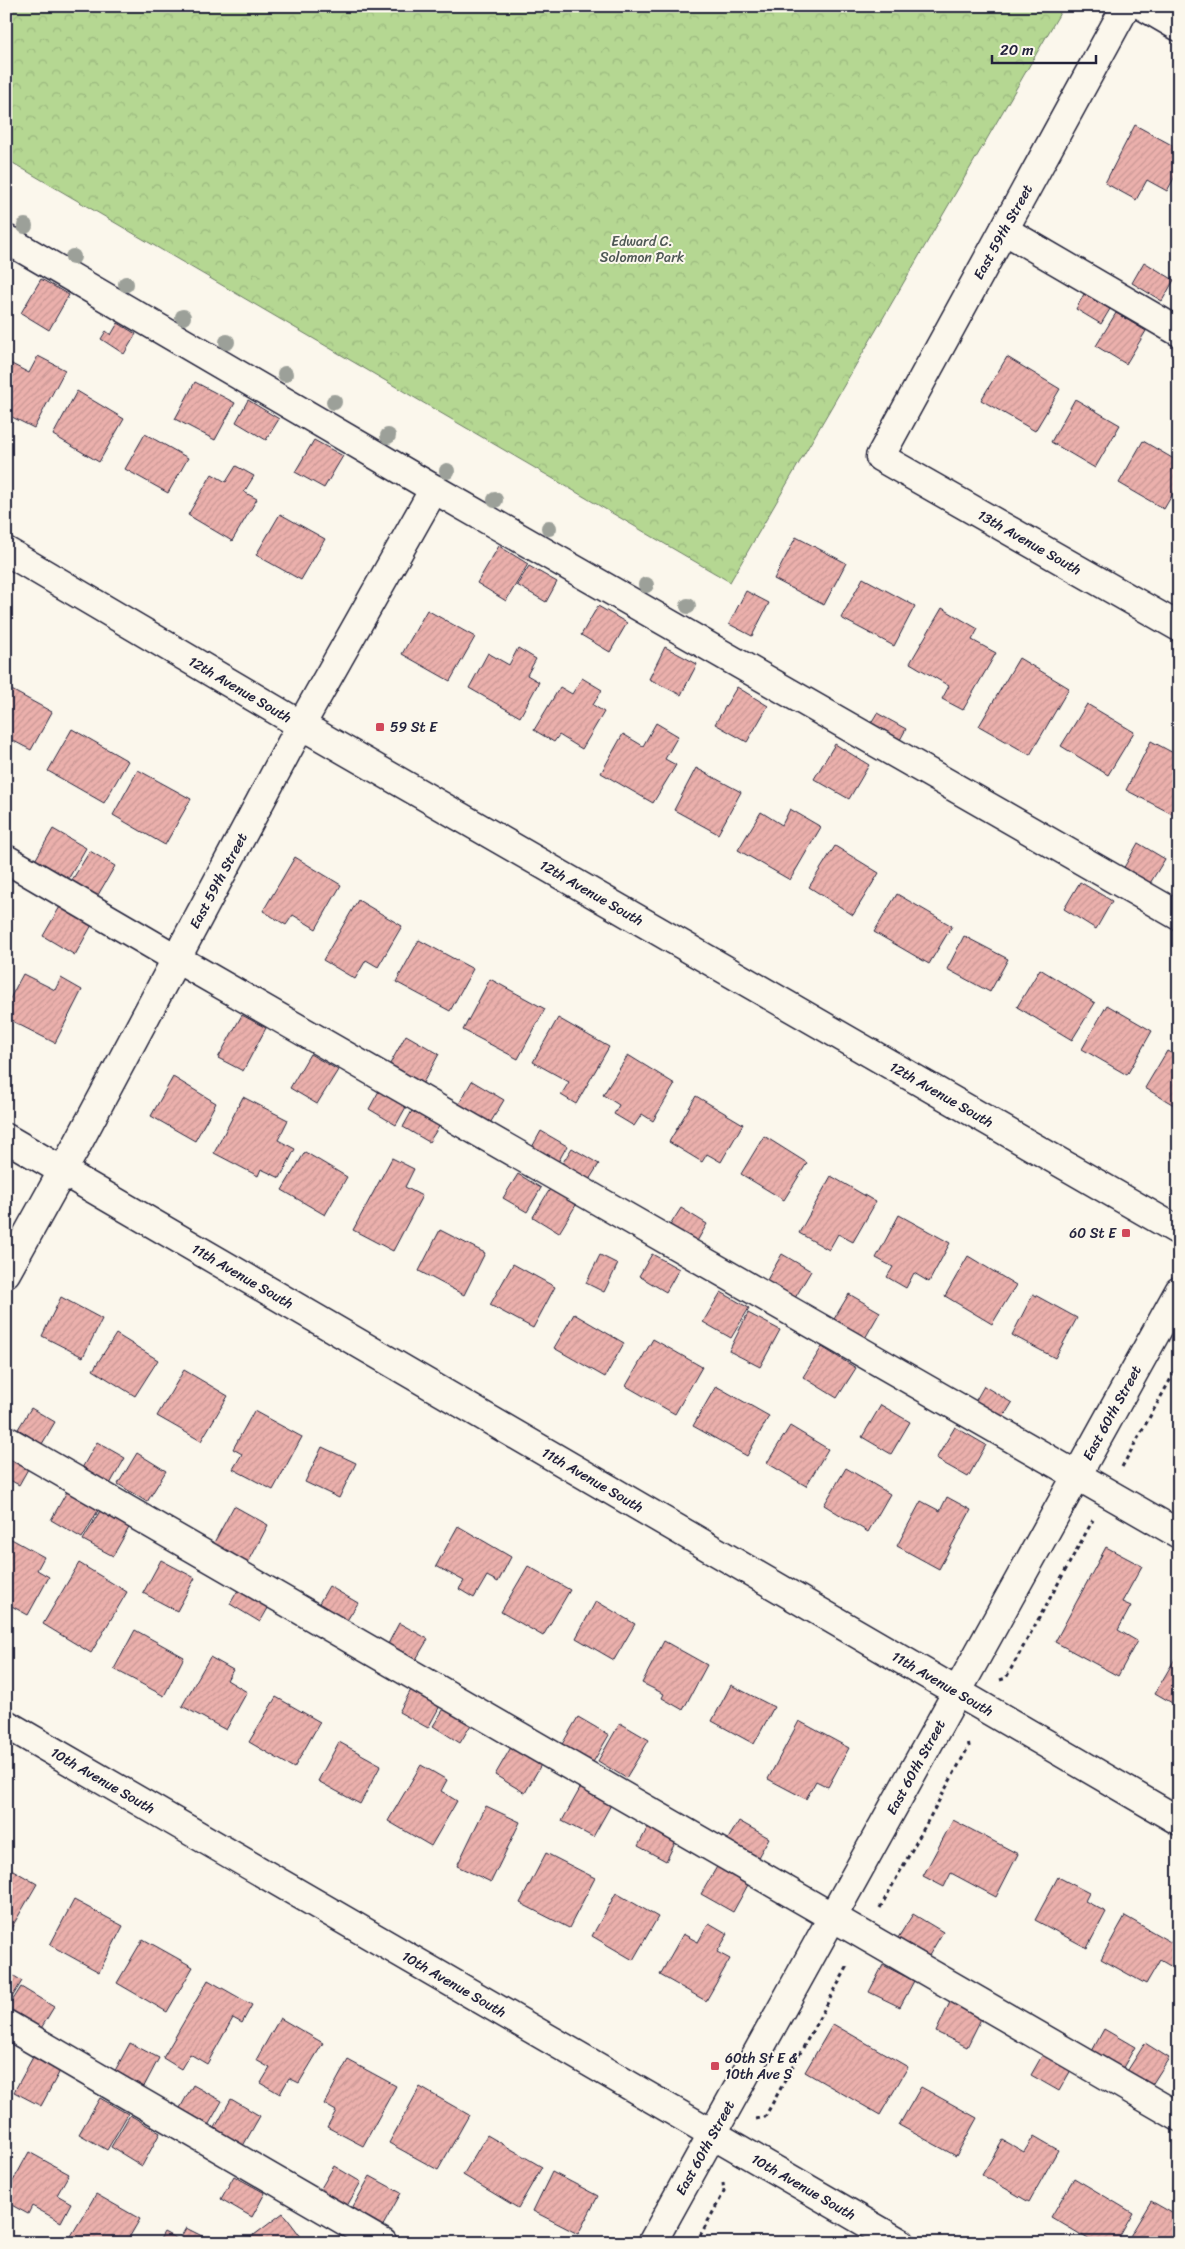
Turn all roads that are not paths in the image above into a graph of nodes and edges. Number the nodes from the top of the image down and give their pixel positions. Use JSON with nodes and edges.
{"nodes":[{"id":1,"x":1126,"y":6,"type":"edge"},
{"id":2,"x":1143,"y":6,"type":"edge"},
{"id":3,"x":1179,"y":27,"type":"edge"},
{"id":4,"x":1004,"y":230,"type":"junction"},
{"id":5,"x":6,"y":239,"type":"edge"},
{"id":6,"x":1179,"y":332,"type":"edge"},
{"id":7,"x":880,"y":457,"type":"joint"},
{"id":8,"x":434,"y":489,"type":"junction"},
{"id":9,"x":6,"y":551,"type":"edge"},
{"id":10,"x":1179,"y":628,"type":"edge"},
{"id":11,"x":302,"y":725,"type":"junction"},
{"id":12,"x":6,"y":859,"type":"edge"},
{"id":13,"x":1179,"y":916,"type":"edge"},
{"id":14,"x":177,"y":959,"type":"junction"},
{"id":15,"x":6,"y":1138,"type":"edge"},
{"id":16,"x":63,"y":1171,"type":"junction"},
{"id":17,"x":1179,"y":1231,"type":"edge"},
{"id":18,"x":6,"y":1273,"type":"edge"},
{"id":19,"x":1179,"y":1292,"type":"edge"},
{"id":20,"x":6,"y":1440,"type":"edge"},
{"id":21,"x":1077,"y":1474,"type":"junction"},
{"id":22,"x":1179,"y":1534,"type":"edge"},
{"id":23,"x":957,"y":1692,"type":"junction"},
{"id":24,"x":6,"y":1724,"type":"edge"},
{"id":25,"x":1179,"y":1821,"type":"edge"},
{"id":26,"x":833,"y":1917,"type":"junction"},
{"id":27,"x":6,"y":2024,"type":"edge"},
{"id":28,"x":1179,"y":2117,"type":"edge"},
{"id":29,"x":712,"y":2134,"type":"junction"},
{"id":30,"x":384,"y":2243,"type":"edge"},
{"id":31,"x":652,"y":2243,"type":"edge"},
{"id":32,"x":901,"y":2243,"type":"edge"}],
"edges":[{"from":1,"to":4,"type":"street","name":"East 59th Street"},
{"from":2,"to":3,"type":"street"},
{"from":4,"to":6,"type":"street"},
{"from":4,"to":7,"type":"street","name":"East 59th Street"},
{"from":5,"to":8,"type":"street"},
{"from":7,"to":10,"type":"street","name":"13th Avenue South"},
{"from":8,"to":11,"type":"street","name":"East 59th Street"},
{"from":8,"to":13,"type":"street"},
{"from":9,"to":11,"type":"street","name":"12th Avenue South"},
{"from":11,"to":14,"type":"street","name":"East 59th Street"},
{"from":11,"to":17,"type":"street","name":"12th Avenue South"},
{"from":12,"to":14,"type":"street"},
{"from":14,"to":16,"type":"street","name":"East 59th Street"},
{"from":14,"to":21,"type":"street"},
{"from":15,"to":16,"type":"street","name":"11th Avenue South"},
{"from":16,"to":18,"type":"street","name":"East 59th Street"},
{"from":16,"to":23,"type":"street","name":"11th Avenue South"},
{"from":19,"to":21,"type":"street","name":"East 60th Street"},
{"from":20,"to":26,"type":"street"},
{"from":21,"to":22,"type":"street"},
{"from":21,"to":23,"type":"street","name":"East 60th Street"},
{"from":23,"to":25,"type":"street","name":"11th Avenue South"},
{"from":23,"to":26,"type":"street","name":"East 60th Street"},
{"from":24,"to":29,"type":"street","name":"10th Avenue South"},
{"from":26,"to":28,"type":"street"},
{"from":26,"to":29,"type":"street","name":"East 60th Street"},
{"from":27,"to":30,"type":"street"},
{"from":29,"to":31,"type":"street","name":"East 60th Street"},
{"from":29,"to":32,"type":"street","name":"10th Avenue South"}]}
